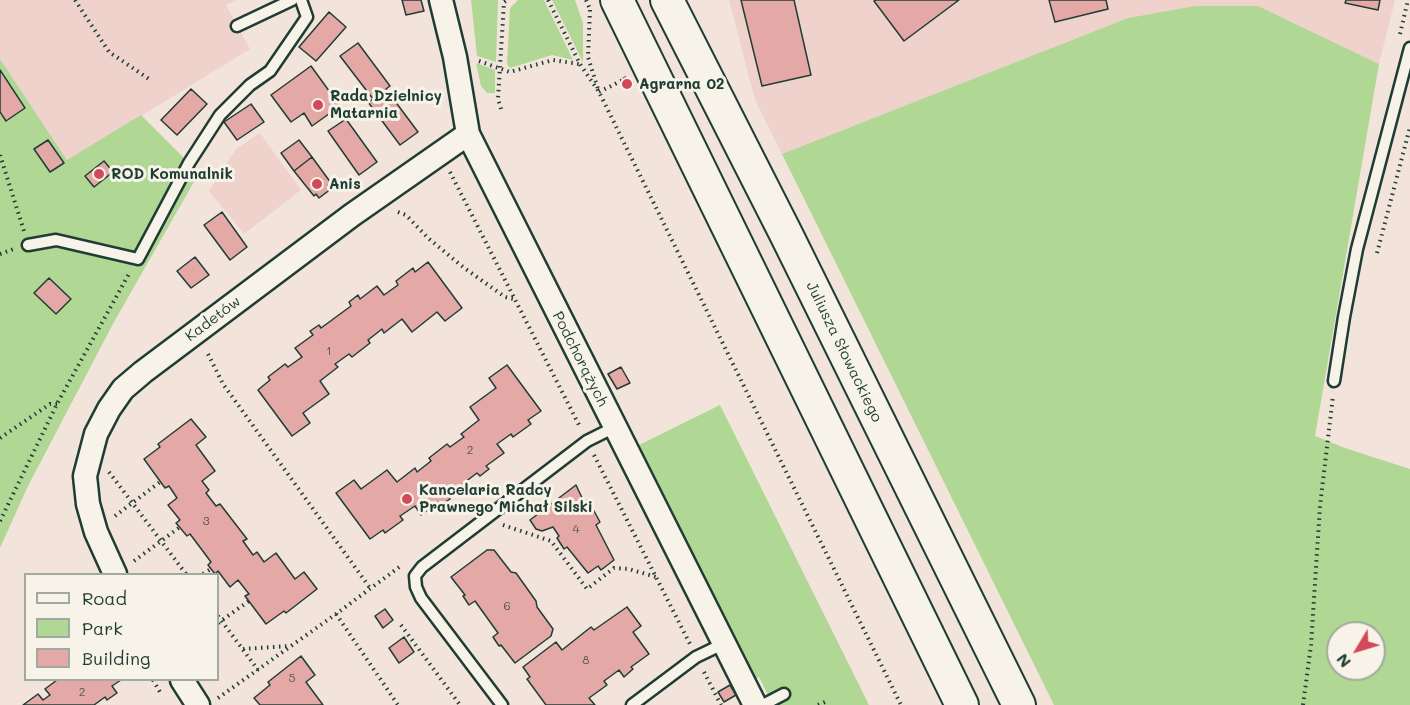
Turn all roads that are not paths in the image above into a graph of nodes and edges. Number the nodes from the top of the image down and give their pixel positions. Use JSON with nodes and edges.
{"nodes":[{"id":1,"x":292,"y":0,"type":"edge"},
{"id":2,"x":301,"y":0,"type":"edge"},
{"id":3,"x":441,"y":0,"type":"edge"},
{"id":4,"x":667,"y":0,"type":"edge"},
{"id":5,"x":600,"y":8,"type":"edge"},
{"id":6,"x":237,"y":26,"type":"dead end"},
{"id":7,"x":1410,"y":48,"type":"edge"},
{"id":8,"x":468,"y":134,"type":"junction"},
{"id":9,"x":28,"y":245,"type":"road end"},
{"id":10,"x":1334,"y":381,"type":"road end"},
{"id":11,"x":615,"y":427,"type":"junction"},
{"id":12,"x":124,"y":568,"type":"edge"},
{"id":13,"x":723,"y":644,"type":"junction"},
{"id":14,"x":784,"y":694,"type":"dead end"},
{"id":15,"x":502,"y":705,"type":"edge"},
{"id":16,"x":632,"y":705,"type":"edge"},
{"id":17,"x":755,"y":705,"type":"edge"},
{"id":18,"x":763,"y":705,"type":"edge"},
{"id":19,"x":962,"y":705,"type":"edge"},
{"id":20,"x":1019,"y":705,"type":"edge"}],
"edges":[{"from":1,"to":6,"type":"lane"},
{"from":2,"to":9,"type":"lane"},
{"from":3,"to":8,"type":"street","name":"Podchorążych"},
{"from":4,"to":20,"type":"main road","name":"Juliusza Słowackiego"},
{"from":5,"to":19,"type":"main road"},
{"from":7,"to":10,"type":"lane"},
{"from":8,"to":11,"type":"street","name":"Podchorążych"},
{"from":8,"to":12,"type":"street","name":"Kadetów"},
{"from":11,"to":13,"type":"street","name":"Podchorążych"},
{"from":11,"to":15,"type":"lane"},
{"from":13,"to":16,"type":"lane"},
{"from":13,"to":17,"type":"street","name":"Podchorążych"},
{"from":14,"to":18,"type":"lane"}]}
